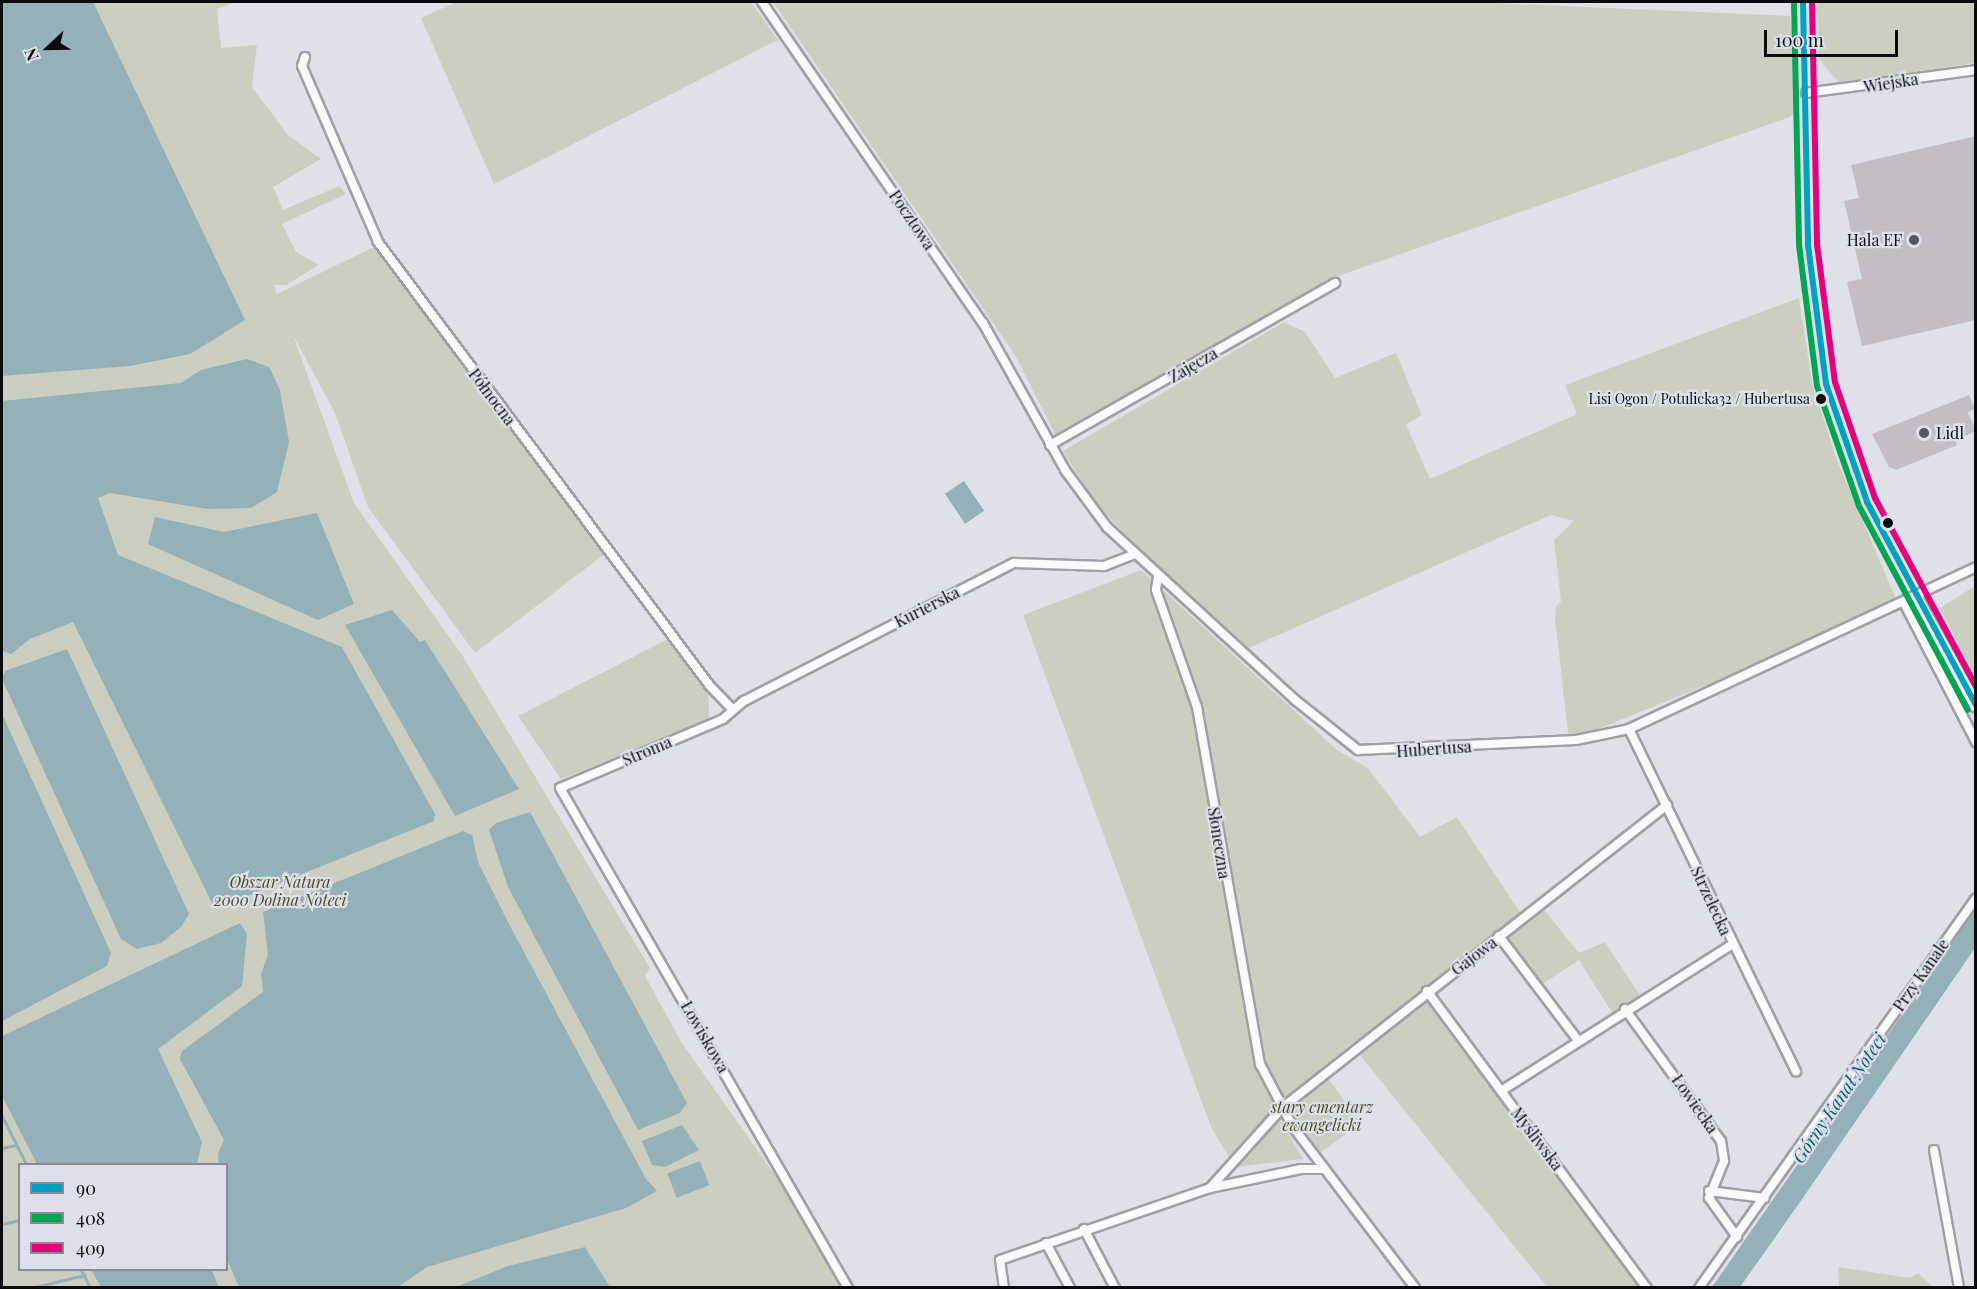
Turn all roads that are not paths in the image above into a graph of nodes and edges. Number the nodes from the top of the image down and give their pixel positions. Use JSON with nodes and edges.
{"nodes":[{"id":1,"x":762,"y":2,"type":"edge"},
{"id":2,"x":305,"y":57,"type":"dead end"},
{"id":3,"x":1976,"y":70,"type":"edge"},
{"id":4,"x":1806,"y":93,"type":"dead end"},
{"id":5,"x":1335,"y":283,"type":"dead end"},
{"id":6,"x":1050,"y":445,"type":"junction"},
{"id":7,"x":1133,"y":555,"type":"junction"},
{"id":8,"x":1976,"y":567,"type":"edge"},
{"id":9,"x":1158,"y":577,"type":"junction"},
{"id":10,"x":1916,"y":597,"type":"junction"},
{"id":11,"x":1904,"y":603,"type":"junction"},
{"id":12,"x":1976,"y":706,"type":"edge"},
{"id":13,"x":733,"y":710,"type":"junction"},
{"id":14,"x":1629,"y":729,"type":"junction"},
{"id":15,"x":1976,"y":742,"type":"edge"},
{"id":16,"x":560,"y":788,"type":"joint"},
{"id":17,"x":1667,"y":805,"type":"junction"},
{"id":18,"x":1976,"y":898,"type":"edge"},
{"id":19,"x":1499,"y":936,"type":"junction"},
{"id":20,"x":1731,"y":945,"type":"junction"},
{"id":21,"x":1427,"y":991,"type":"junction"},
{"id":22,"x":1625,"y":1009,"type":"junction"},
{"id":23,"x":1577,"y":1039,"type":"junction"},
{"id":24,"x":1796,"y":1071,"type":"dead end"},
{"id":25,"x":1501,"y":1091,"type":"junction"},
{"id":26,"x":1282,"y":1108,"type":"junction"},
{"id":27,"x":1934,"y":1150,"type":"dead end"},
{"id":28,"x":1323,"y":1169,"type":"junction"},
{"id":29,"x":1210,"y":1188,"type":"junction"},
{"id":30,"x":1709,"y":1191,"type":"junction"},
{"id":31,"x":1765,"y":1198,"type":"junction"},
{"id":32,"x":1084,"y":1229,"type":"junction"},
{"id":33,"x":1737,"y":1237,"type":"junction"},
{"id":34,"x":1046,"y":1243,"type":"junction"},
{"id":35,"x":848,"y":1287,"type":"edge"},
{"id":36,"x":1004,"y":1287,"type":"edge"},
{"id":37,"x":1070,"y":1287,"type":"edge"},
{"id":38,"x":1115,"y":1287,"type":"edge"},
{"id":39,"x":1413,"y":1287,"type":"edge"},
{"id":40,"x":1647,"y":1287,"type":"edge"},
{"id":41,"x":1699,"y":1287,"type":"edge"},
{"id":42,"x":1959,"y":1287,"type":"edge"}],
"edges":[{"from":1,"to":6,"type":"street","name":"Pocztowa"},
{"from":2,"to":13,"type":"street","name":"Północna"},
{"from":3,"to":4,"type":"street","name":"Wiejska"},
{"from":5,"to":6,"type":"street","name":"Zajęcza"},
{"from":6,"to":7,"type":"street","name":"Hubertusa"},
{"from":7,"to":9,"type":"street","name":"Hubertusa"},
{"from":7,"to":13,"type":"street","name":"Kurierska"},
{"from":8,"to":10,"type":"street","name":"Hubertusa"},
{"from":9,"to":14,"type":"street","name":"Hubertusa"},
{"from":9,"to":26,"type":"street","name":"Słoneczna"},
{"from":10,"to":11,"type":"street","name":"Hubertusa"},
{"from":10,"to":12,"type":"street"},
{"from":11,"to":14,"type":"street","name":"Hubertusa"},
{"from":11,"to":15,"type":"street"},
{"from":13,"to":16,"type":"street","name":"Stroma"},
{"from":14,"to":17,"type":"street","name":"Strzelecka"},
{"from":16,"to":35,"type":"street","name":"Łowiskowa"},
{"from":17,"to":19,"type":"street","name":"Gajowa"},
{"from":17,"to":20,"type":"street","name":"Strzelecka"},
{"from":18,"to":31,"type":"street","name":"Przy Kanale"},
{"from":19,"to":21,"type":"street","name":"Gajowa"},
{"from":19,"to":23,"type":"street"},
{"from":20,"to":22,"type":"street"},
{"from":20,"to":24,"type":"street","name":"Strzelecka"},
{"from":21,"to":25,"type":"street","name":"Myśliwska"},
{"from":21,"to":26,"type":"street","name":"Gajowa"},
{"from":22,"to":23,"type":"street"},
{"from":22,"to":30,"type":"street","name":"Łowiecka"},
{"from":23,"to":25,"type":"street"},
{"from":25,"to":40,"type":"street","name":"Myśliwska"},
{"from":26,"to":28,"type":"street","name":"Słoneczna"},
{"from":26,"to":29,"type":"street"},
{"from":27,"to":42,"type":"street"},
{"from":28,"to":29,"type":"street"},
{"from":28,"to":39,"type":"street","name":"Słoneczna"},
{"from":29,"to":32,"type":"street"},
{"from":30,"to":31,"type":"street"},
{"from":30,"to":33,"type":"street"},
{"from":31,"to":33,"type":"street","name":"Przy Kanale"},
{"from":32,"to":34,"type":"street"},
{"from":32,"to":38,"type":"street"},
{"from":33,"to":41,"type":"street","name":"Przy Kanale"},
{"from":34,"to":36,"type":"street"},
{"from":34,"to":37,"type":"street"}]}
